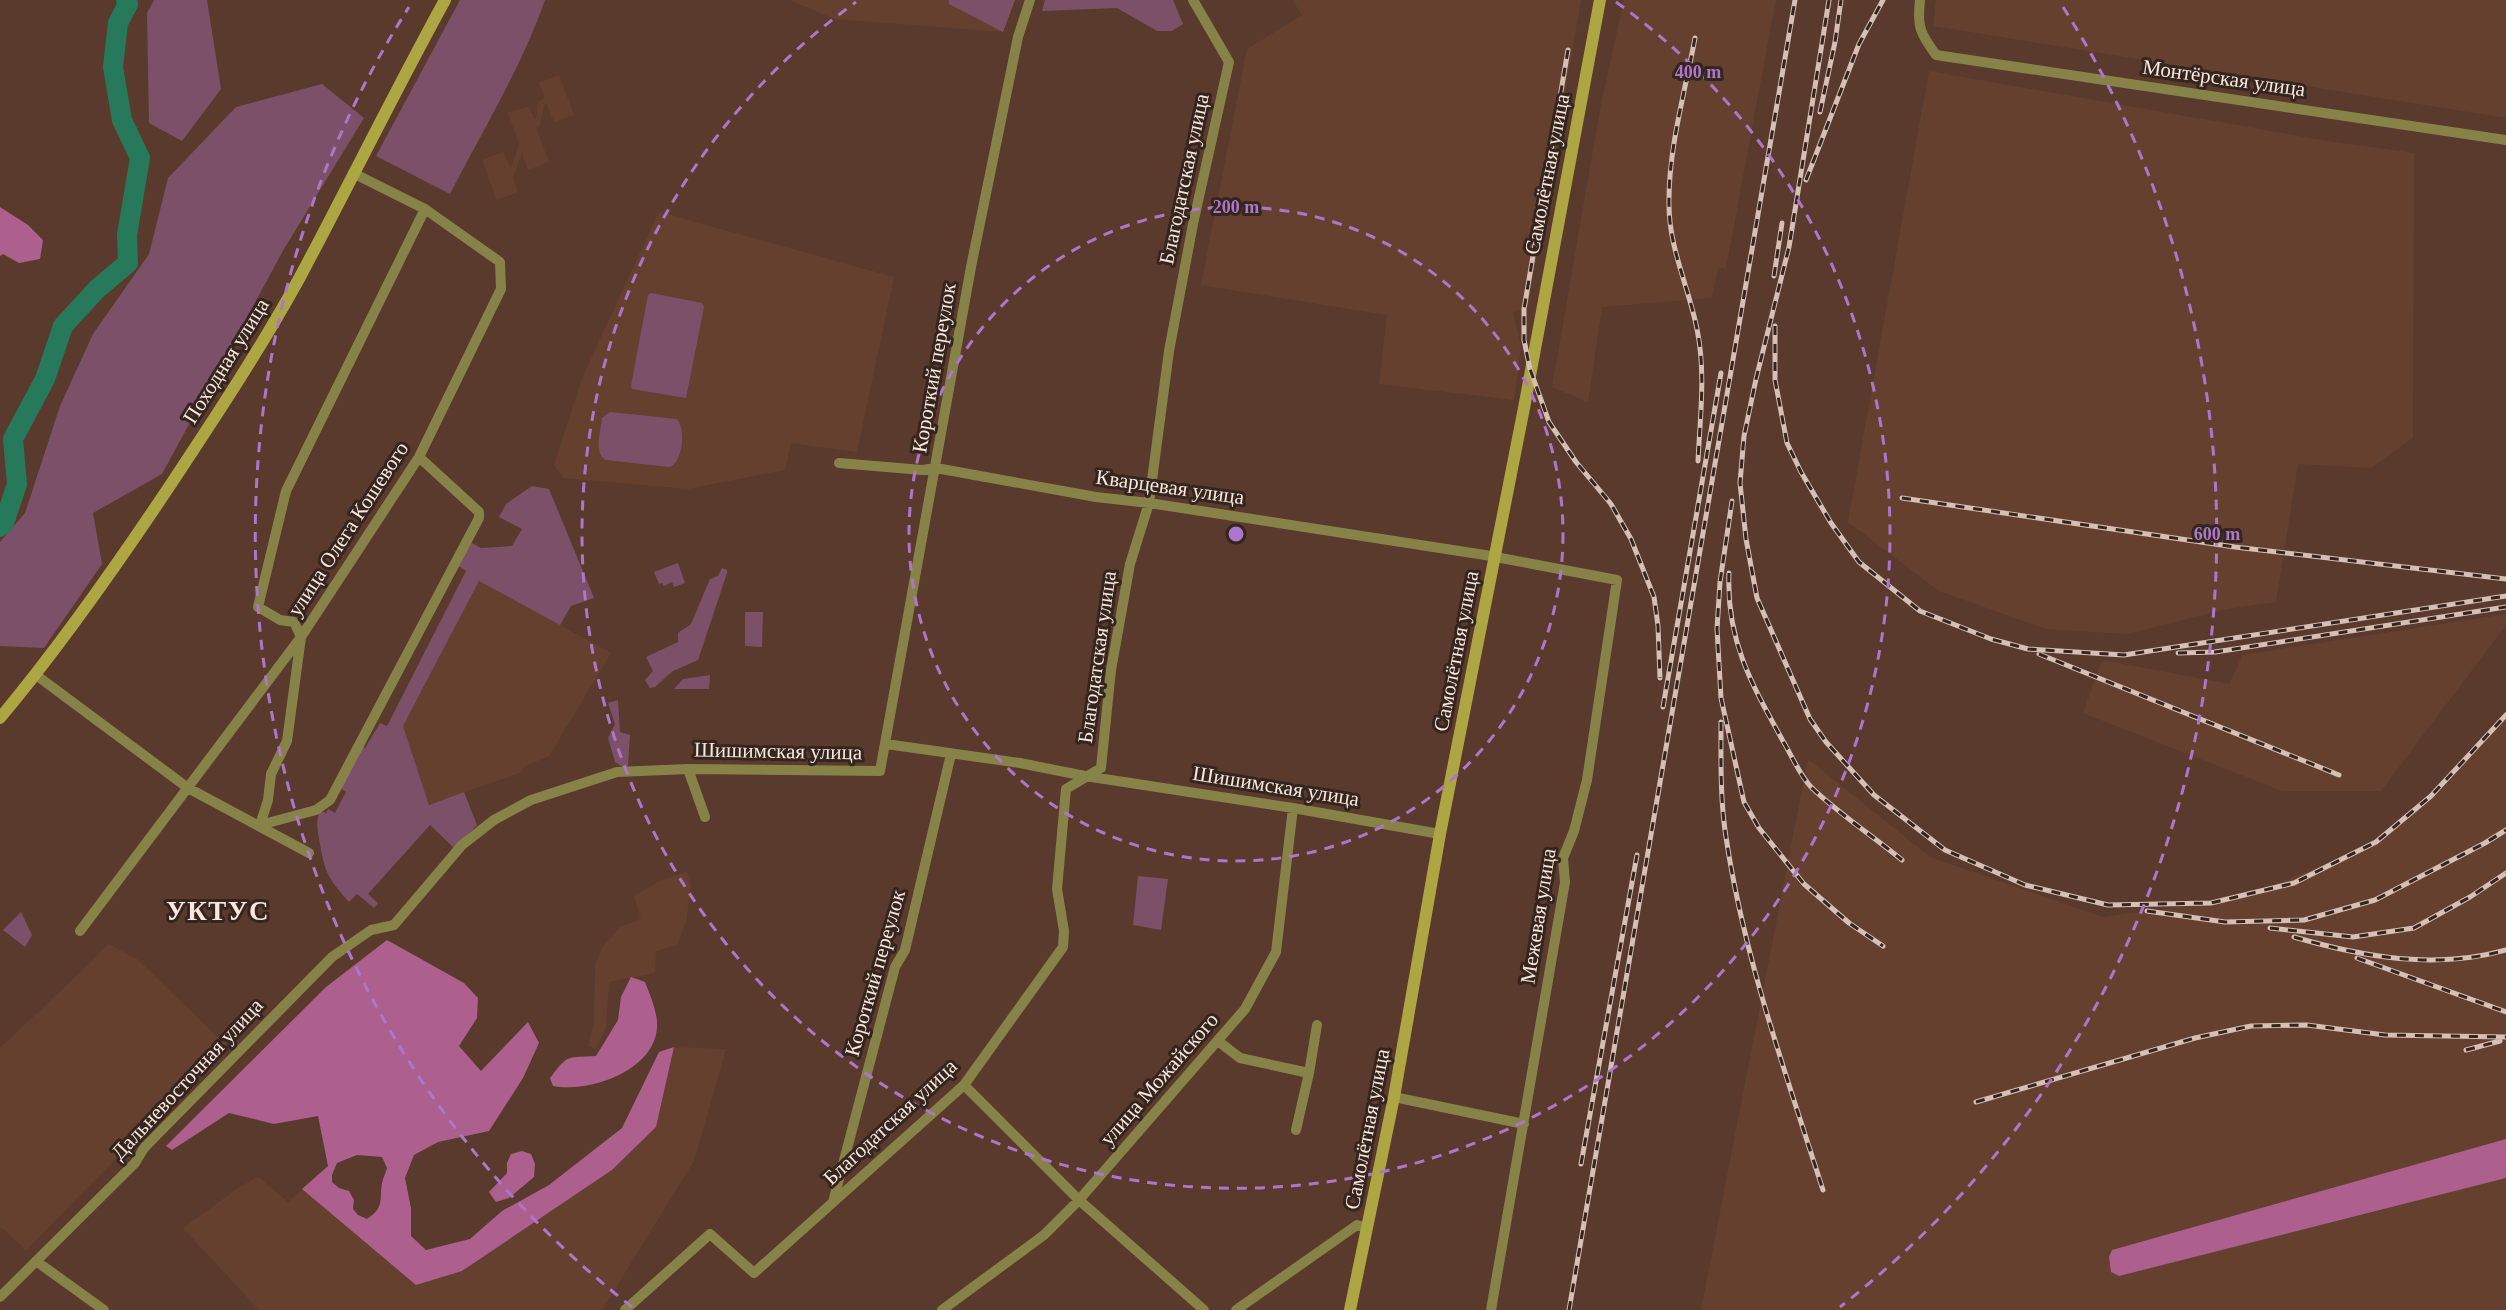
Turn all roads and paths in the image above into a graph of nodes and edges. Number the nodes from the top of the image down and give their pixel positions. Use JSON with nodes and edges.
{"nodes":[{"id":1,"x":445,"y":0,"type":"edge"},
{"id":2,"x":1029,"y":0,"type":"edge"},
{"id":3,"x":1193,"y":0,"type":"edge"},
{"id":4,"x":1600,"y":0,"type":"edge"},
{"id":5,"x":1920,"y":0,"type":"edge"},
{"id":6,"x":2506,"y":140,"type":"edge"},
{"id":7,"x":353,"y":173,"type":"junction"},
{"id":8,"x":425,"y":209,"type":"junction"},
{"id":9,"x":419,"y":457,"type":"junction"},
{"id":10,"x":839,"y":463,"type":"dead end"},
{"id":11,"x":936,"y":468,"type":"junction"},
{"id":12,"x":1149,"y":503,"type":"junction"},
{"id":13,"x":1495,"y":557,"type":"junction"},
{"id":14,"x":301,"y":637,"type":"junction"},
{"id":15,"x":36,"y":675,"type":"junction"},
{"id":16,"x":0,"y":718,"type":"edge"},
{"id":17,"x":886,"y":744,"type":"junction"},
{"id":18,"x":951,"y":754,"type":"junction"},
{"id":19,"x":688,"y":769,"type":"junction"},
{"id":20,"x":1085,"y":776,"type":"junction"},
{"id":21,"x":188,"y":788,"type":"junction"},
{"id":22,"x":1293,"y":808,"type":"junction"},
{"id":23,"x":705,"y":817,"type":"dead end"},
{"id":24,"x":260,"y":825,"type":"junction"},
{"id":25,"x":1440,"y":834,"type":"junction"},
{"id":26,"x":309,"y":853,"type":"dead end"},
{"id":27,"x":371,"y":930,"type":"joint"},
{"id":28,"x":80,"y":932,"type":"dead end"},
{"id":29,"x":1317,"y":1025,"type":"dead end"},
{"id":30,"x":1218,"y":1041,"type":"junction"},
{"id":31,"x":1309,"y":1073,"type":"junction"},
{"id":32,"x":964,"y":1085,"type":"junction"},
{"id":33,"x":1394,"y":1097,"type":"junction"},
{"id":34,"x":1524,"y":1124,"type":"junction"},
{"id":35,"x":1296,"y":1130,"type":"dead end"},
{"id":36,"x":1079,"y":1200,"type":"junction"},
{"id":37,"x":833,"y":1202,"type":"junction"},
{"id":38,"x":1367,"y":1228,"type":"junction"},
{"id":39,"x":36,"y":1261,"type":"junction"},
{"id":40,"x":0,"y":1297,"type":"edge"},
{"id":41,"x":104,"y":1310,"type":"edge"},
{"id":42,"x":625,"y":1310,"type":"edge"},
{"id":43,"x":942,"y":1310,"type":"edge"},
{"id":44,"x":1204,"y":1310,"type":"edge"},
{"id":45,"x":1236,"y":1310,"type":"edge"},
{"id":46,"x":1350,"y":1310,"type":"edge"},
{"id":47,"x":1491,"y":1310,"type":"edge"}],
"edges":[{"from":1,"to":7,"type":"main road","name":"Походная улица"},
{"from":2,"to":11,"type":"street","name":"Короткий переулок"},
{"from":3,"to":12,"type":"street","name":"Благодатская улица"},
{"from":4,"to":13,"type":"main road","name":"Самолётная улица"},
{"from":5,"to":6,"type":"street","name":"Монтёрская улица"},
{"from":7,"to":8,"type":"street","name":"улица Олега Кошевого"},
{"from":7,"to":15,"type":"main road","name":"Походная улица"},
{"from":8,"to":9,"type":"street","name":"улица Олега Кошевого"},
{"from":8,"to":14,"type":"street"},
{"from":9,"to":14,"type":"street","name":"улица Олега Кошевого"},
{"from":9,"to":24,"type":"street"},
{"from":10,"to":11,"type":"street","name":"Кварцевая улица"},
{"from":11,"to":12,"type":"street","name":"Кварцевая улица"},
{"from":11,"to":17,"type":"street","name":"Короткий переулок"},
{"from":12,"to":13,"type":"street","name":"Кварцевая улица"},
{"from":12,"to":20,"type":"street","name":"Благодатская улица"},
{"from":13,"to":25,"type":"main road","name":"Самолётная улица"},
{"from":13,"to":34,"type":"street","name":"Межевая улица"},
{"from":14,"to":21,"type":"street","name":"улица Олега Кошевого"},
{"from":14,"to":24,"type":"street"},
{"from":15,"to":16,"type":"main road","name":"Походная улица"},
{"from":15,"to":21,"type":"street"},
{"from":17,"to":18,"type":"street","name":"Шишимская улица"},
{"from":17,"to":19,"type":"street","name":"Шишимская улица"},
{"from":18,"to":20,"type":"street","name":"Шишимская улица"},
{"from":18,"to":37,"type":"street","name":"Короткий переулок"},
{"from":19,"to":23,"type":"street"},
{"from":19,"to":27,"type":"street","name":"Шишимская улица"},
{"from":20,"to":22,"type":"street","name":"Шишимская улица"},
{"from":20,"to":32,"type":"street","name":"Благодатская улица"},
{"from":21,"to":24,"type":"street"},
{"from":21,"to":28,"type":"street","name":"улица Олега Кошевого"},
{"from":22,"to":25,"type":"street","name":"Шишимская улица"},
{"from":22,"to":30,"type":"street","name":"улица Можайского"},
{"from":24,"to":26,"type":"street"},
{"from":25,"to":33,"type":"main road","name":"Самолётная улица"},
{"from":27,"to":39,"type":"street","name":"Дальневосточная улица"},
{"from":29,"to":31,"type":"street"},
{"from":30,"to":31,"type":"street"},
{"from":30,"to":36,"type":"street","name":"улица Можайского"},
{"from":31,"to":35,"type":"street"},
{"from":32,"to":36,"type":"street"},
{"from":32,"to":37,"type":"street","name":"Благодатская улица"},
{"from":33,"to":34,"type":"street"},
{"from":33,"to":38,"type":"main road","name":"Самолётная улица"},
{"from":34,"to":47,"type":"street","name":"Межевая улица"},
{"from":36,"to":43,"type":"street","name":"улица Можайского"},
{"from":36,"to":44,"type":"street"},
{"from":37,"to":42,"type":"street","name":"Благодатская улица"},
{"from":38,"to":45,"type":"street"},
{"from":38,"to":46,"type":"main road","name":"Самолётная улица"},
{"from":39,"to":40,"type":"street","name":"Дальневосточная улица"},
{"from":39,"to":41,"type":"street"}]}
